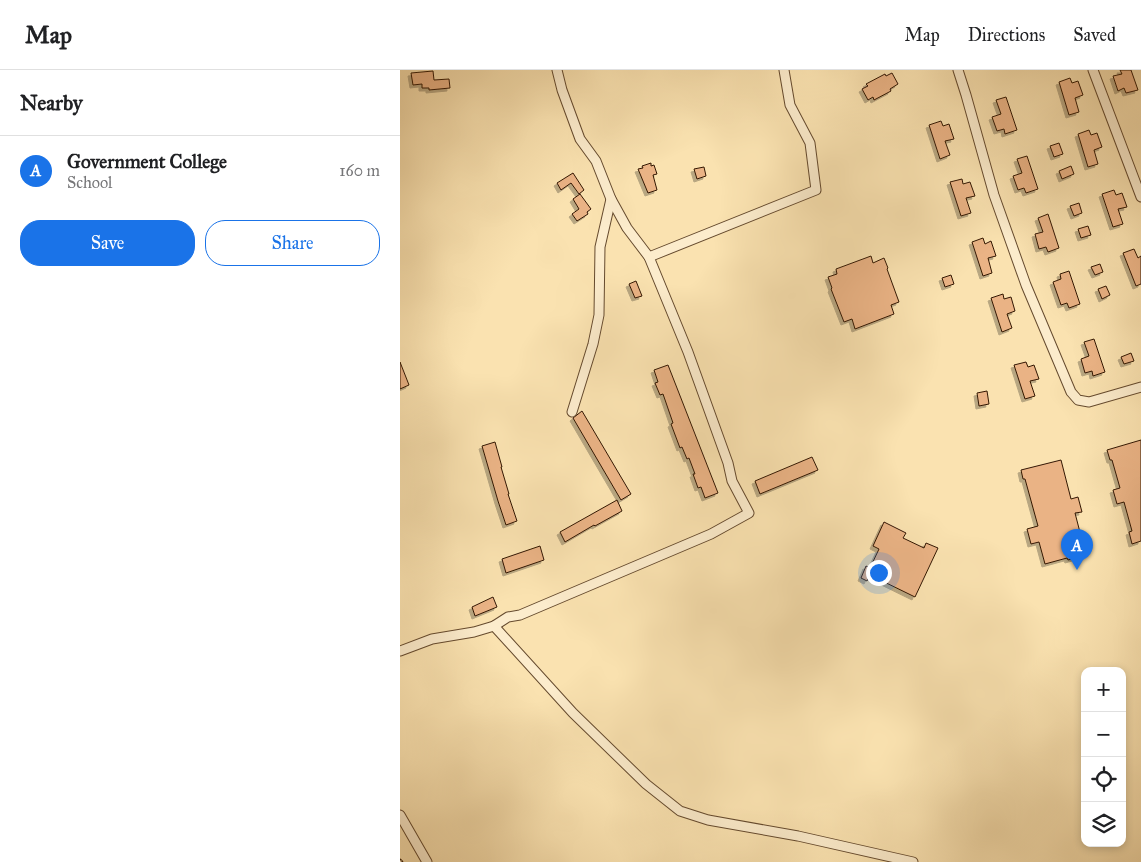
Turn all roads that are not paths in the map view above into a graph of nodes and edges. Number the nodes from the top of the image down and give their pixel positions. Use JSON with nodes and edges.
{"nodes":[{"id":1,"x":557,"y":70,"type":"edge"},
{"id":2,"x":784,"y":70,"type":"edge"},
{"id":3,"x":958,"y":70,"type":"edge"},
{"id":4,"x":1093,"y":70,"type":"edge"},
{"id":5,"x":1140,"y":193,"type":"edge"},
{"id":6,"x":610,"y":198,"type":"junction"},
{"id":7,"x":649,"y":257,"type":"junction"},
{"id":8,"x":1141,"y":387,"type":"edge"},
{"id":9,"x":572,"y":412,"type":"dead end"},
{"id":10,"x":494,"y":626,"type":"junction"},
{"id":11,"x":400,"y":651,"type":"edge"},
{"id":12,"x":400,"y":815,"type":"edge"},
{"id":13,"x":427,"y":862,"type":"edge"},
{"id":14,"x":913,"y":862,"type":"edge"}],
"edges":[{"from":1,"to":6,"type":"street"},
{"from":2,"to":7,"type":"street"},
{"from":3,"to":8,"type":"street"},
{"from":4,"to":5,"type":"street"},
{"from":6,"to":7,"type":"street"},
{"from":6,"to":9,"type":"street"},
{"from":7,"to":10,"type":"street"},
{"from":10,"to":11,"type":"street"},
{"from":10,"to":14,"type":"street"},
{"from":12,"to":13,"type":"street"}]}
